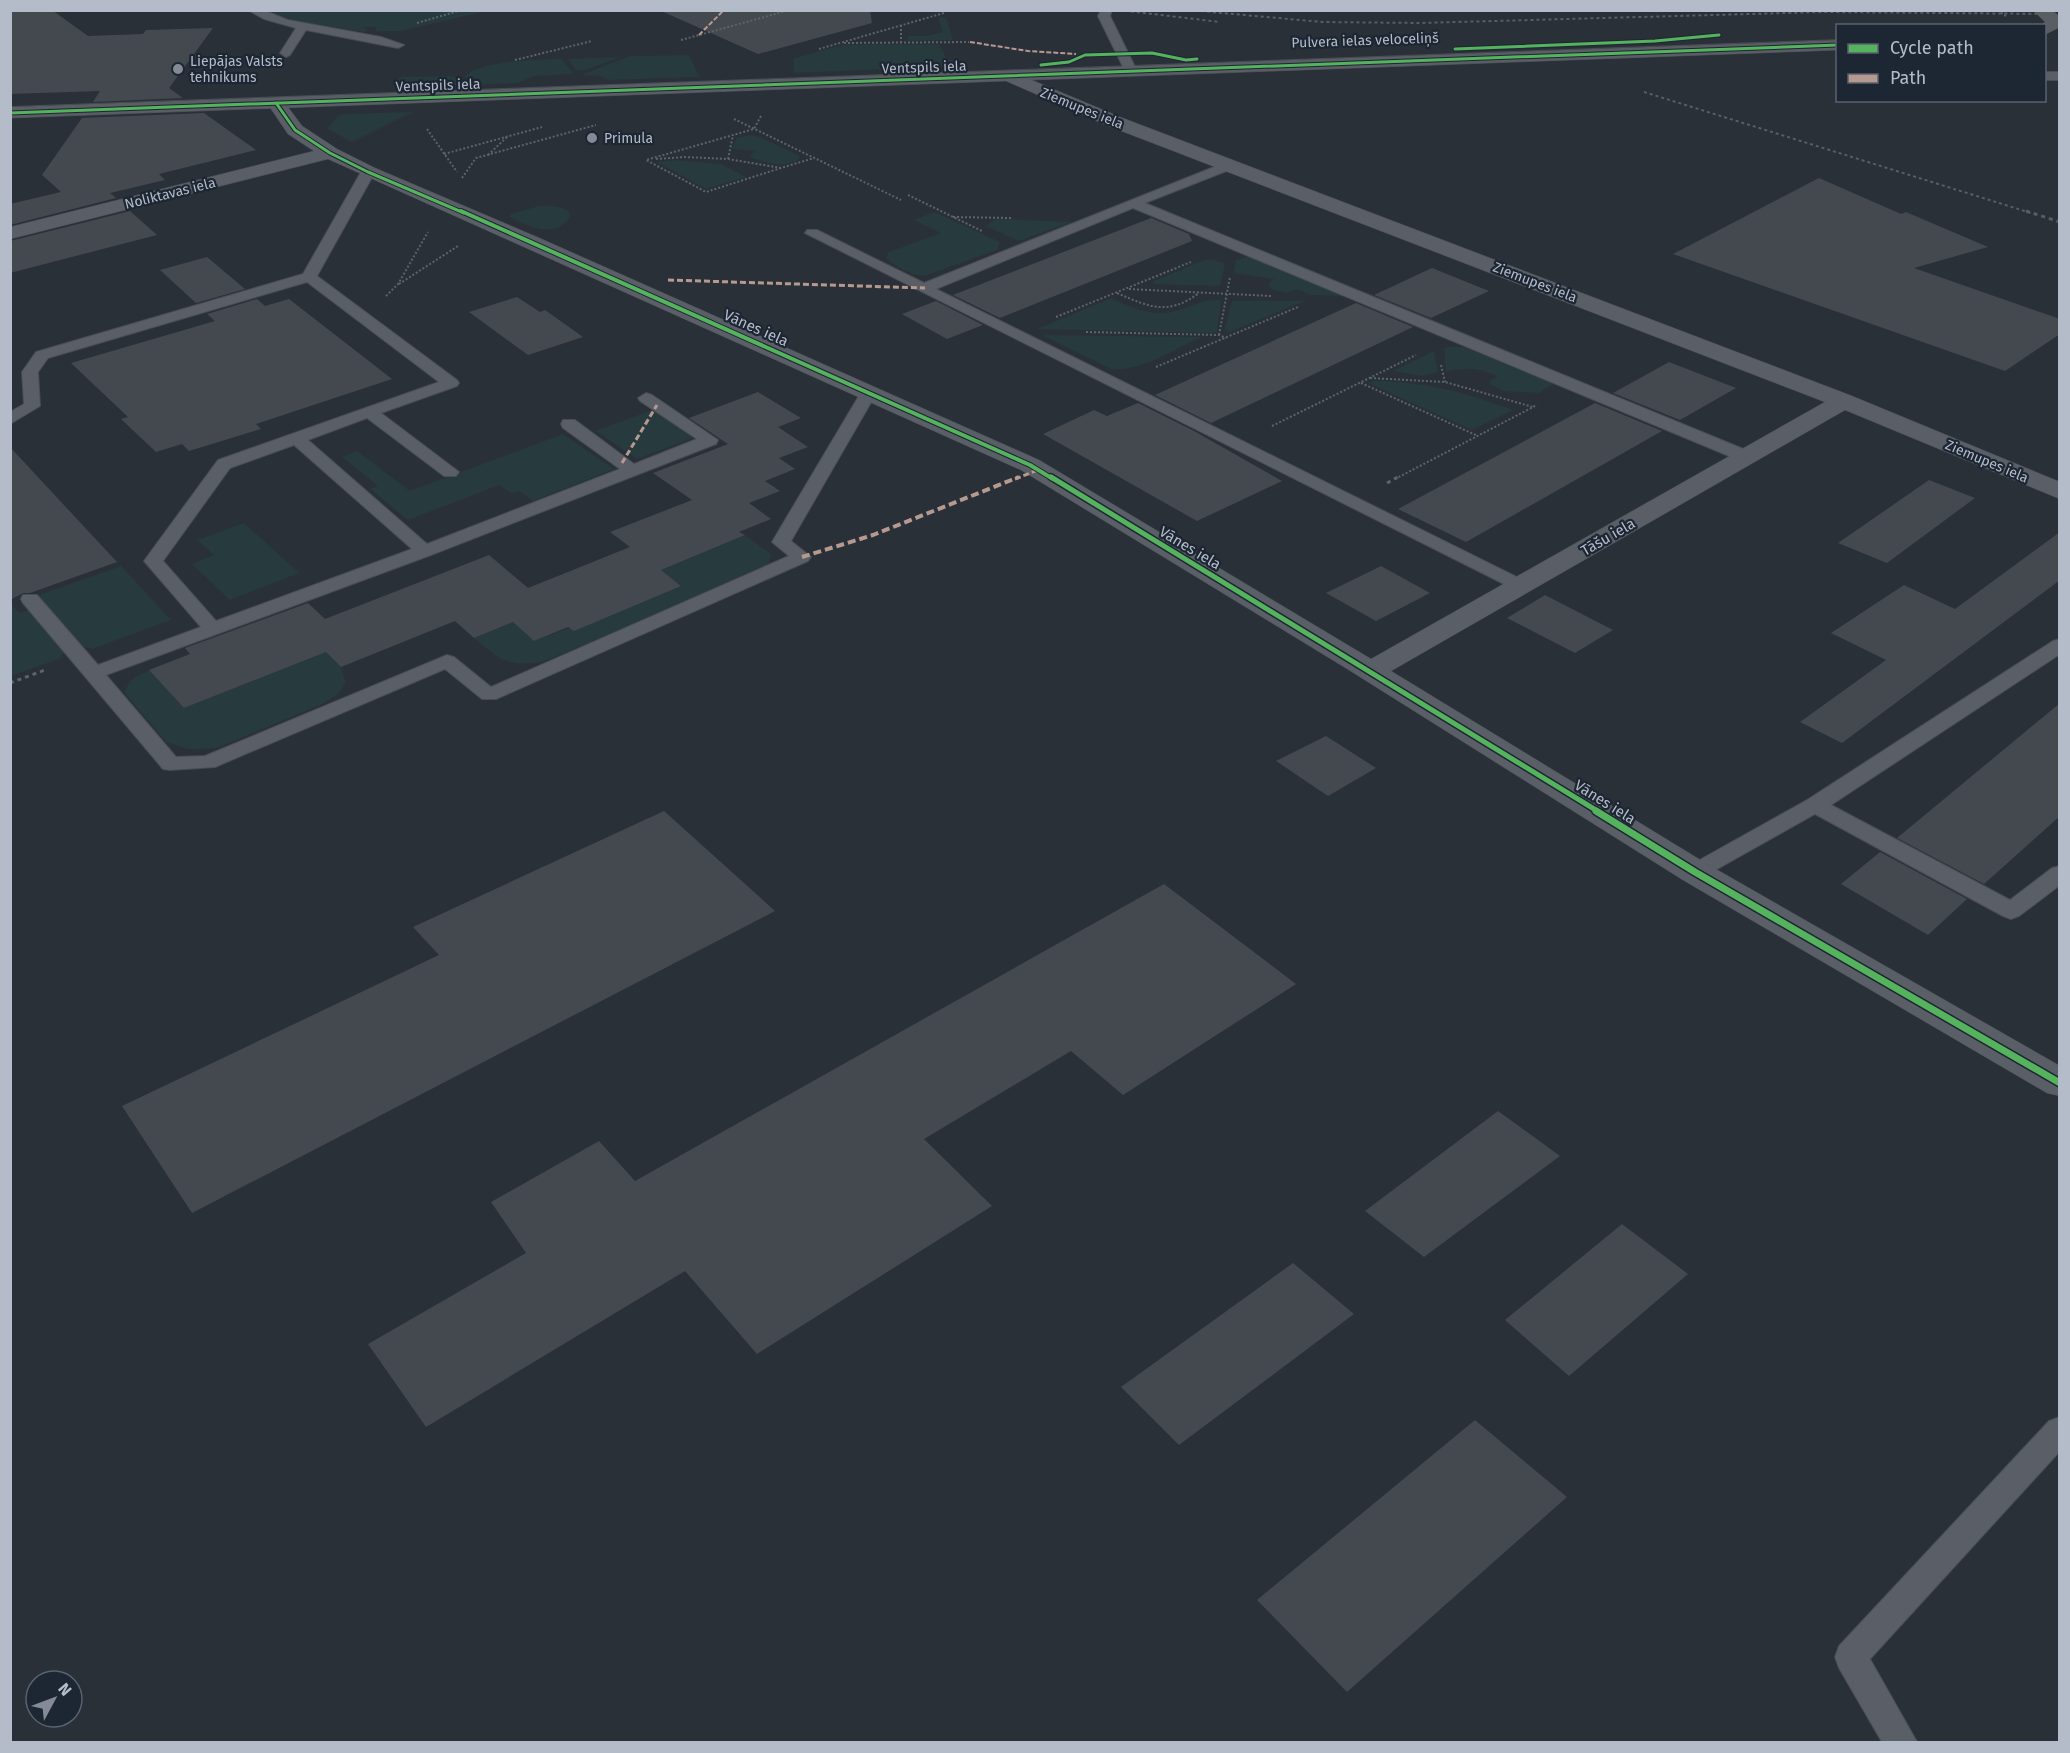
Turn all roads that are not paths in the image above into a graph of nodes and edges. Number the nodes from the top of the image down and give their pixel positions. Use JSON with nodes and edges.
{"nodes":[{"id":1,"x":253,"y":10,"type":"edge"},
{"id":2,"x":1107,"y":10,"type":"edge"},
{"id":3,"x":2041,"y":10,"type":"edge"},
{"id":4,"x":303,"y":26,"type":"junction"},
{"id":5,"x":2046,"y":29,"type":"edge"},
{"id":6,"x":398,"y":45,"type":"dead end"},
{"id":7,"x":1836,"y":45,"type":"edge"},
{"id":8,"x":286,"y":53,"type":"dead end"},
{"id":9,"x":1131,"y":71,"type":"junction"},
{"id":10,"x":1010,"y":76,"type":"junction"},
{"id":11,"x":276,"y":103,"type":"junction"},
{"id":12,"x":10,"y":113,"type":"edge"},
{"id":13,"x":330,"y":153,"type":"junction"},
{"id":14,"x":1229,"y":165,"type":"junction"},
{"id":15,"x":368,"y":172,"type":"junction"},
{"id":16,"x":1132,"y":203,"type":"junction"},
{"id":17,"x":10,"y":233,"type":"edge"},
{"id":18,"x":812,"y":233,"type":"dead end"},
{"id":19,"x":309,"y":277,"type":"junction"},
{"id":20,"x":925,"y":288,"type":"junction"},
{"id":21,"x":869,"y":392,"type":"junction"},
{"id":22,"x":646,"y":398,"type":"dead end"},
{"id":23,"x":1844,"y":402,"type":"junction"},
{"id":24,"x":369,"y":412,"type":"junction"},
{"id":25,"x":10,"y":419,"type":"edge"},
{"id":26,"x":569,"y":424,"type":"dead end"},
{"id":27,"x":296,"y":438,"type":"junction"},
{"id":28,"x":1748,"y":457,"type":"junction"},
{"id":29,"x":632,"y":470,"type":"junction"},
{"id":30,"x":450,"y":472,"type":"dead end"},
{"id":31,"x":2060,"y":491,"type":"edge"},
{"id":32,"x":425,"y":551,"type":"junction"},
{"id":33,"x":1520,"y":586,"type":"junction"},
{"id":34,"x":30,"y":599,"type":"dead end"},
{"id":35,"x":213,"y":629,"type":"junction"},
{"id":36,"x":2060,"y":645,"type":"edge"},
{"id":37,"x":1370,"y":671,"type":"junction"},
{"id":38,"x":94,"y":673,"type":"junction"},
{"id":39,"x":1815,"y":805,"type":"junction"},
{"id":40,"x":1695,"y":872,"type":"junction"},
{"id":41,"x":2060,"y":873,"type":"edge"},
{"id":42,"x":2060,"y":1083,"type":"edge"},
{"id":43,"x":2060,"y":1430,"type":"edge"},
{"id":44,"x":1900,"y":1743,"type":"edge"}],
"edges":[{"from":1,"to":4,"type":"lane"},
{"from":2,"to":9,"type":"lane"},
{"from":3,"to":5,"type":"street"},
{"from":4,"to":6,"type":"lane"},
{"from":4,"to":8,"type":"lane"},
{"from":7,"to":9,"type":"street","name":"Ventspils iela"},
{"from":9,"to":10,"type":"street","name":"Ventspils iela"},
{"from":10,"to":11,"type":"street","name":"Ventspils iela"},
{"from":10,"to":14,"type":"street","name":"Ziemupes iela"},
{"from":11,"to":12,"type":"street","name":"Ventspils iela"},
{"from":11,"to":13,"type":"street","name":"Vānes iela"},
{"from":13,"to":15,"type":"street","name":"Vānes iela"},
{"from":13,"to":17,"type":"street","name":"Noliktavas iela"},
{"from":14,"to":16,"type":"lane"},
{"from":14,"to":23,"type":"street","name":"Ziemupes iela"},
{"from":15,"to":19,"type":"lane"},
{"from":15,"to":21,"type":"street","name":"Vānes iela"},
{"from":16,"to":20,"type":"lane"},
{"from":16,"to":28,"type":"lane"},
{"from":18,"to":20,"type":"lane"},
{"from":19,"to":24,"type":"lane"},
{"from":19,"to":25,"type":"lane"},
{"from":20,"to":33,"type":"lane"},
{"from":21,"to":37,"type":"street","name":"Vānes iela"},
{"from":21,"to":38,"type":"lane"},
{"from":22,"to":29,"type":"lane"},
{"from":23,"to":28,"type":"street","name":"Tāšu iela"},
{"from":23,"to":31,"type":"street","name":"Ziemupes iela"},
{"from":24,"to":27,"type":"lane"},
{"from":24,"to":30,"type":"lane"},
{"from":26,"to":29,"type":"lane"},
{"from":27,"to":32,"type":"lane"},
{"from":27,"to":35,"type":"lane"},
{"from":28,"to":33,"type":"street","name":"Tāšu iela"},
{"from":29,"to":32,"type":"lane"},
{"from":32,"to":35,"type":"lane"},
{"from":33,"to":37,"type":"street","name":"Tāšu iela"},
{"from":34,"to":38,"type":"lane"},
{"from":35,"to":38,"type":"lane"},
{"from":36,"to":39,"type":"lane"},
{"from":37,"to":40,"type":"street","name":"Vānes iela"},
{"from":39,"to":40,"type":"lane"},
{"from":39,"to":41,"type":"lane"},
{"from":40,"to":42,"type":"street","name":"Vānes iela"},
{"from":43,"to":44,"type":"lane"}]}
